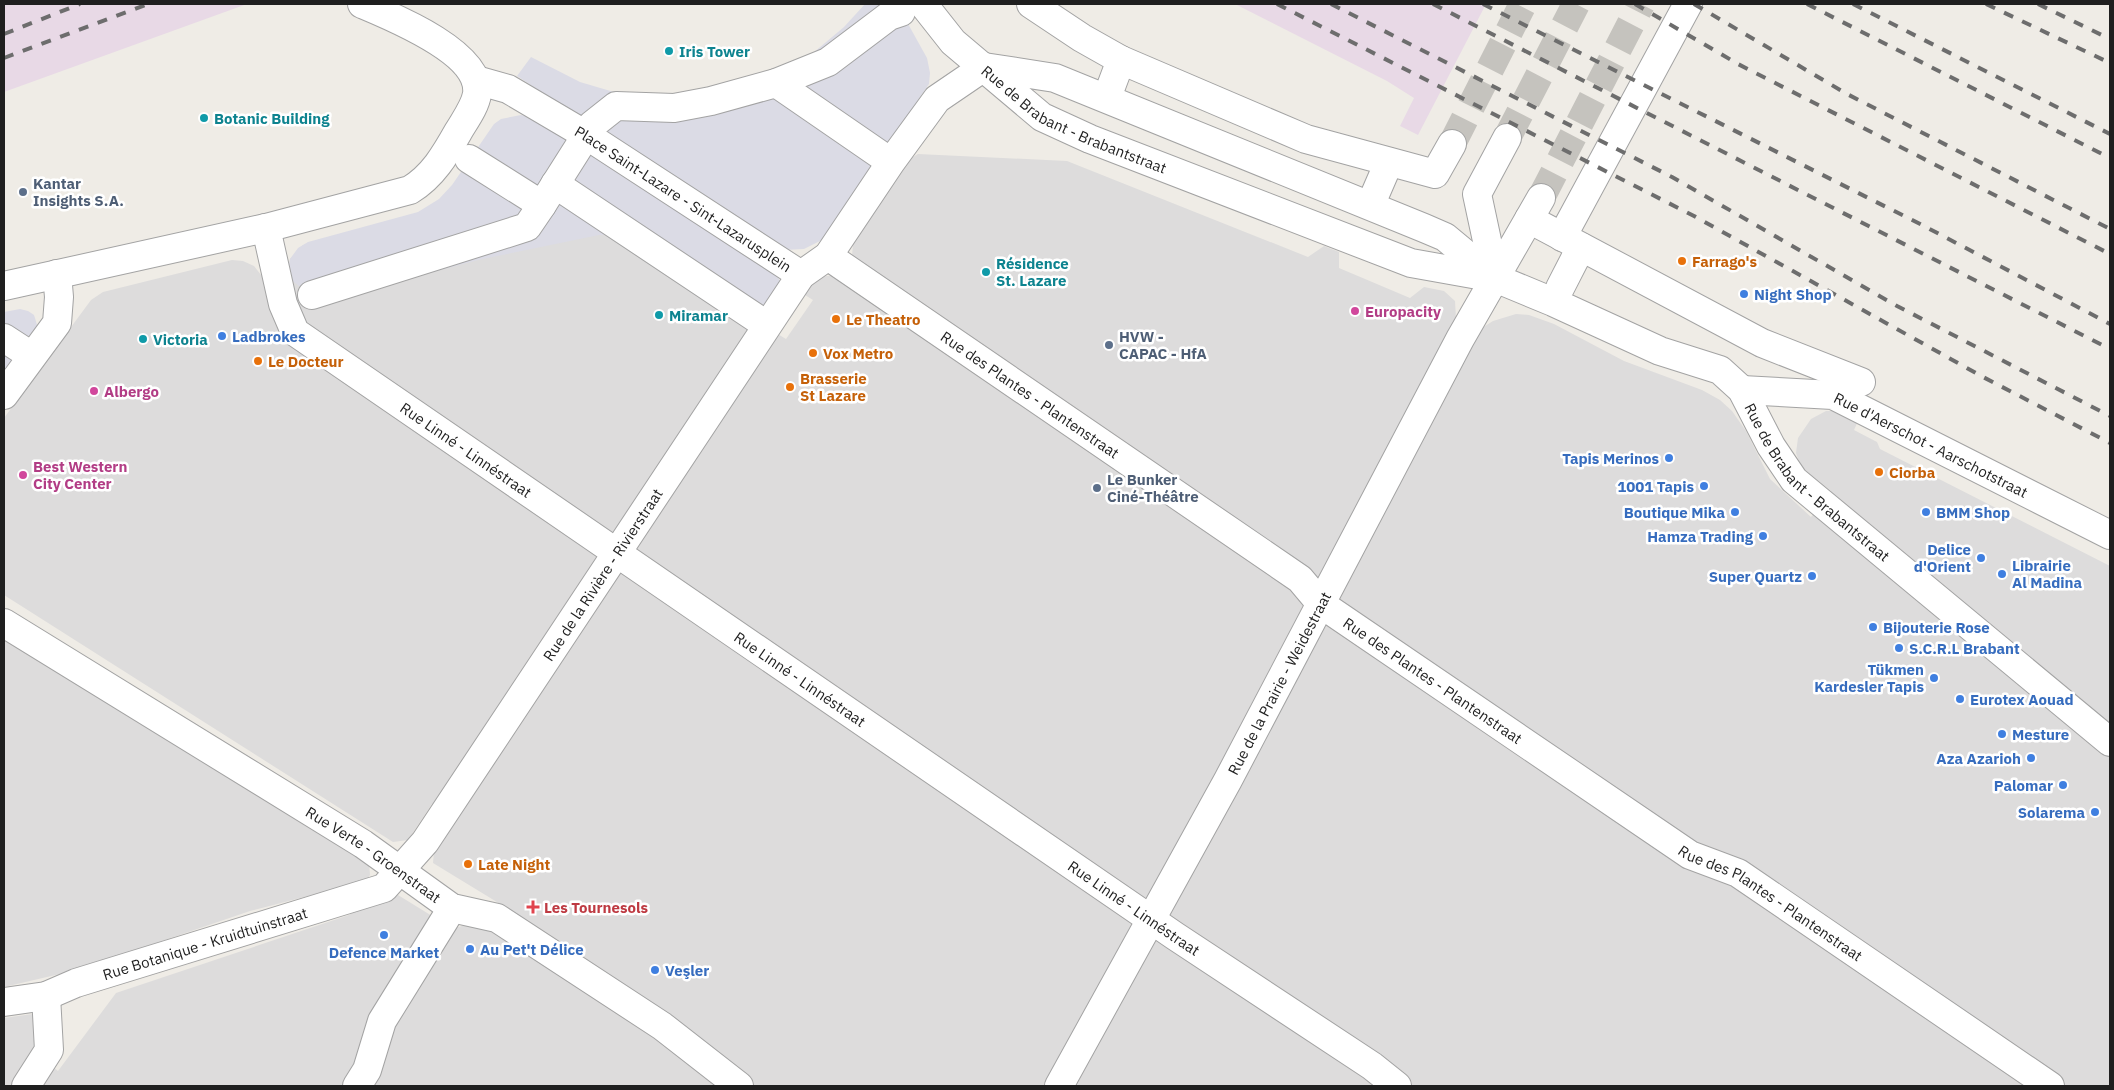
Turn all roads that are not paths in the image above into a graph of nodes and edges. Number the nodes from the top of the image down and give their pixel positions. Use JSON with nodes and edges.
{"nodes":[{"id":1,"x":362,"y":4,"type":"edge"},
{"id":2,"x":1031,"y":4,"type":"edge"},
{"id":3,"x":1688,"y":4,"type":"edge"},
{"id":4,"x":899,"y":9,"type":"edge"},
{"id":5,"x":397,"y":13,"type":"edge"},
{"id":6,"x":1121,"y":60,"type":"junction"},
{"id":7,"x":984,"y":67,"type":"junction"},
{"id":8,"x":476,"y":80,"type":"junction"},
{"id":9,"x":776,"y":83,"type":"junction"},
{"id":10,"x":1109,"y":92,"type":"dead end"},
{"id":11,"x":1507,"y":138,"type":"tunnel mouth"},
{"id":12,"x":1452,"y":144,"type":"tunnel mouth"},
{"id":13,"x":882,"y":156,"type":"dead end"},
{"id":14,"x":469,"y":159,"type":"dead end"},
{"id":15,"x":1389,"y":162,"type":"junction"},
{"id":16,"x":549,"y":194,"type":"junction"},
{"id":17,"x":1373,"y":198,"type":"dead end"},
{"id":18,"x":266,"y":228,"type":"junction"},
{"id":19,"x":1572,"y":242,"type":"junction"},
{"id":20,"x":828,"y":256,"type":"junction"},
{"id":21,"x":57,"y":274,"type":"junction"},
{"id":22,"x":801,"y":275,"type":"junction"},
{"id":23,"x":1495,"y":278,"type":"junction"},
{"id":24,"x":4,"y":286,"type":"edge"},
{"id":25,"x":1560,"y":288,"type":"dead end"},
{"id":26,"x":312,"y":295,"type":"dead end"},
{"id":27,"x":760,"y":320,"type":"dead end"},
{"id":28,"x":1861,"y":382,"type":"dead end"},
{"id":29,"x":1742,"y":390,"type":"junction"},
{"id":30,"x":4,"y":396,"type":"edge"},
{"id":31,"x":2110,"y":535,"type":"edge"},
{"id":32,"x":617,"y":554,"type":"junction"},
{"id":33,"x":1322,"y":604,"type":"junction"},
{"id":34,"x":4,"y":623,"type":"edge"},
{"id":35,"x":2110,"y":742,"type":"edge"},
{"id":36,"x":400,"y":872,"type":"junction"},
{"id":37,"x":452,"y":908,"type":"junction"},
{"id":38,"x":1152,"y":919,"type":"junction"},
{"id":39,"x":46,"y":996,"type":"junction"},
{"id":40,"x":4,"y":1002,"type":"edge"},
{"id":41,"x":26,"y":1086,"type":"edge"},
{"id":42,"x":357,"y":1086,"type":"edge"},
{"id":43,"x":739,"y":1086,"type":"edge"},
{"id":44,"x":1059,"y":1086,"type":"edge"},
{"id":45,"x":1397,"y":1086,"type":"edge"},
{"id":46,"x":2050,"y":1086,"type":"edge"}],
"edges":[{"from":1,"to":5,"type":"street"},
{"from":2,"to":6,"type":"street"},
{"from":3,"to":19,"type":"street"},
{"from":4,"to":7,"type":"street"},
{"from":4,"to":9,"type":"street"},
{"from":5,"to":8,"type":"street"},
{"from":6,"to":10,"type":"street"},
{"from":6,"to":15,"type":"street"},
{"from":7,"to":20,"type":"street","name":"Place Saint-Lazare - Sint-Lazarusplein"},
{"from":7,"to":23,"type":"street","name":"Rue de Brabant - Brabantstraat"},
{"from":7,"to":23,"type":"street","name":"Rue de Brabant - Brabantstraat"},
{"from":8,"to":18,"type":"street"},
{"from":8,"to":22,"type":"street","name":"Place Saint-Lazare - Sint-Lazarusplein"},
{"from":9,"to":13,"type":"street"},
{"from":9,"to":16,"type":"street"},
{"from":11,"to":23,"type":"street"},
{"from":12,"to":15,"type":"street"},
{"from":14,"to":16,"type":"street"},
{"from":15,"to":17,"type":"street"},
{"from":16,"to":26,"type":"street"},
{"from":16,"to":27,"type":"street"},
{"from":18,"to":21,"type":"street"},
{"from":18,"to":32,"type":"street","name":"Rue Linné - Linnéstraat"},
{"from":19,"to":23,"type":"street","name":"Rue de la Prairie - Weidestraat"},
{"from":19,"to":25,"type":"street"},
{"from":19,"to":28,"type":"street"},
{"from":20,"to":22,"type":"street","name":"Place Saint-Lazare - Sint-Lazarusplein"},
{"from":20,"to":33,"type":"street","name":"Rue des Plantes - Plantenstraat"},
{"from":21,"to":24,"type":"street"},
{"from":21,"to":30,"type":"street"},
{"from":22,"to":32,"type":"street","name":"Rue de la Rivière - Rivierstraat"},
{"from":23,"to":29,"type":"street","name":"Rue de Brabant - Brabantstraat"},
{"from":23,"to":33,"type":"street","name":"Rue de la Prairie - Weidestraat"},
{"from":29,"to":31,"type":"street","name":"Rue d'Aerschot - Aarschotstraat"},
{"from":29,"to":35,"type":"street","name":"Rue de Brabant - Brabantstraat"},
{"from":32,"to":36,"type":"street","name":"Rue de la Rivière - Rivierstraat"},
{"from":32,"to":38,"type":"street","name":"Rue Linné - Linnéstraat"},
{"from":33,"to":38,"type":"street","name":"Rue de la Prairie - Weidestraat"},
{"from":33,"to":46,"type":"street","name":"Rue des Plantes - Plantenstraat"},
{"from":34,"to":36,"type":"street","name":"Rue Verte - Groenstraat"},
{"from":36,"to":37,"type":"street","name":"Rue Verte - Groenstraat"},
{"from":36,"to":39,"type":"street","name":"Rue Botanique - Kruidtuinstraat"},
{"from":37,"to":42,"type":"street"},
{"from":37,"to":43,"type":"street","name":"Rue Verte - Groenstraat"},
{"from":38,"to":44,"type":"street","name":"Rue de la Prairie - Weidestraat"},
{"from":38,"to":45,"type":"street","name":"Rue Linné - Linnéstraat"},
{"from":39,"to":40,"type":"street","name":"Rue Botanique - Kruidtuinstraat"},
{"from":39,"to":41,"type":"street"}]}
